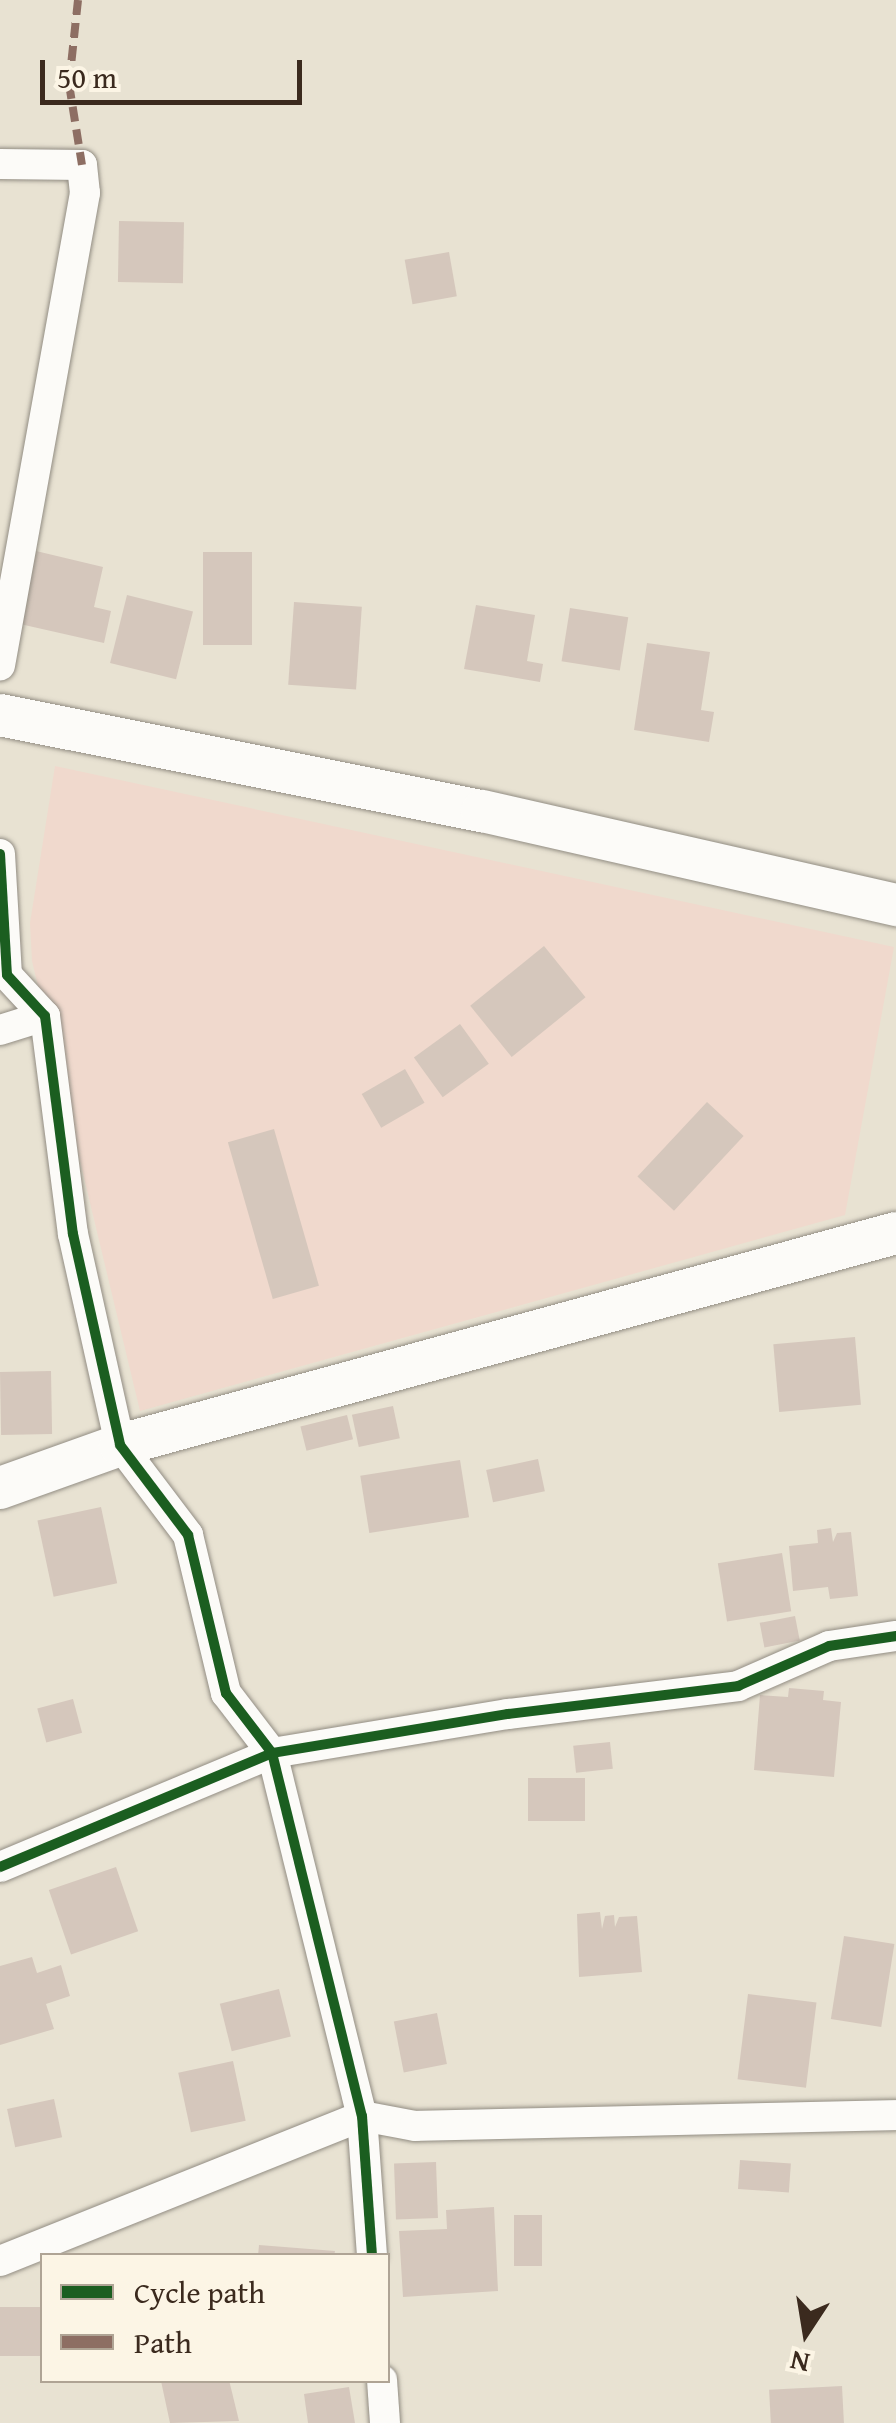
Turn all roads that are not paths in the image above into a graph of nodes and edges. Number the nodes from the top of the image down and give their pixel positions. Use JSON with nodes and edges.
{"nodes":[{"id":1,"x":0,"y":164,"type":"edge"},
{"id":2,"x":0,"y":665,"type":"edge"},
{"id":3,"x":0,"y":716,"type":"edge"},
{"id":4,"x":0,"y":854,"type":"edge"},
{"id":5,"x":896,"y":905,"type":"edge"},
{"id":6,"x":45,"y":1016,"type":"junction"},
{"id":7,"x":0,"y":1030,"type":"edge"},
{"id":8,"x":896,"y":1233,"type":"edge"},
{"id":9,"x":120,"y":1445,"type":"junction"},
{"id":10,"x":0,"y":1488,"type":"edge"},
{"id":11,"x":896,"y":1636,"type":"edge"},
{"id":12,"x":272,"y":1753,"type":"junction"},
{"id":13,"x":0,"y":1867,"type":"edge"},
{"id":14,"x":896,"y":2115,"type":"edge"},
{"id":15,"x":362,"y":2116,"type":"junction"},
{"id":16,"x":372,"y":2253,"type":"edge"},
{"id":17,"x":0,"y":2261,"type":"edge"},
{"id":18,"x":382,"y":2383,"type":"edge"},
{"id":19,"x":385,"y":2423,"type":"edge"}],
"edges":[{"from":1,"to":2,"type":"street"},
{"from":3,"to":5,"type":"main road"},
{"from":4,"to":6,"type":"street"},
{"from":6,"to":7,"type":"street"},
{"from":6,"to":9,"type":"street"},
{"from":8,"to":9,"type":"main road"},
{"from":9,"to":10,"type":"main road"},
{"from":9,"to":12,"type":"street"},
{"from":11,"to":12,"type":"street"},
{"from":12,"to":13,"type":"street"},
{"from":12,"to":15,"type":"street"},
{"from":14,"to":15,"type":"street"},
{"from":15,"to":16,"type":"street"},
{"from":15,"to":17,"type":"street"},
{"from":18,"to":19,"type":"street"}]}
